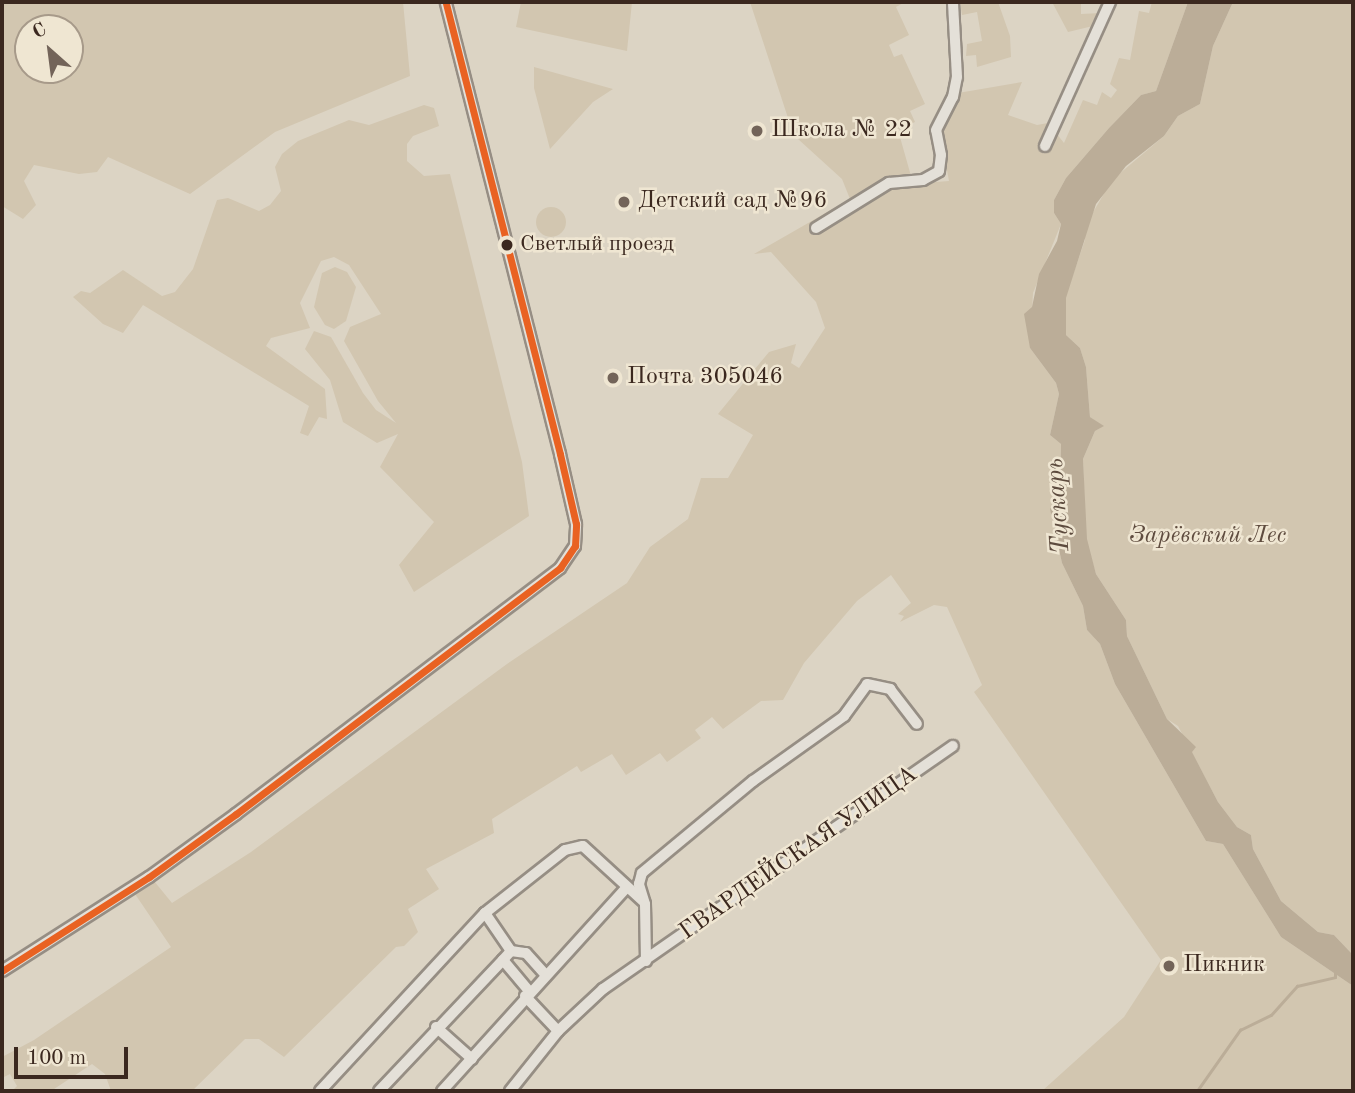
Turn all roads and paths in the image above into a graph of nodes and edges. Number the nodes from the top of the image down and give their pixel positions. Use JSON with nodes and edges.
{"nodes":[{"id":1,"x":446,"y":2,"type":"edge"},
{"id":2,"x":953,"y":2,"type":"edge"},
{"id":3,"x":1110,"y":2,"type":"edge"},
{"id":4,"x":1045,"y":146,"type":"dead end"},
{"id":5,"x":817,"y":228,"type":"dead end"},
{"id":6,"x":917,"y":724,"type":"dead end"},
{"id":7,"x":953,"y":746,"type":"dead end"},
{"id":8,"x":627,"y":887,"type":"junction"},
{"id":9,"x":646,"y":904,"type":"junction"},
{"id":10,"x":485,"y":913,"type":"junction"},
{"id":11,"x":507,"y":955,"type":"junction"},
{"id":12,"x":646,"y":961,"type":"junction"},
{"id":13,"x":2,"y":971,"type":"edge"},
{"id":14,"x":545,"y":974,"type":"junction"},
{"id":15,"x":527,"y":994,"type":"junction"},
{"id":16,"x":436,"y":1027,"type":"junction"},
{"id":17,"x":558,"y":1031,"type":"junction"},
{"id":18,"x":472,"y":1059,"type":"junction"},
{"id":19,"x":320,"y":1091,"type":"edge"},
{"id":20,"x":379,"y":1091,"type":"edge"},
{"id":21,"x":442,"y":1091,"type":"edge"},
{"id":22,"x":510,"y":1091,"type":"edge"}],
"edges":[{"from":1,"to":13,"type":"street"},
{"from":2,"to":5,"type":"street"},
{"from":3,"to":4,"type":"street"},
{"from":6,"to":9,"type":"street"},
{"from":7,"to":12,"type":"street","name":"ГВАРДЕЙСКАЯ УЛИЦА"},
{"from":8,"to":9,"type":"street"},
{"from":8,"to":10,"type":"street"},
{"from":8,"to":14,"type":"street"},
{"from":9,"to":12,"type":"street"},
{"from":10,"to":11,"type":"street"},
{"from":10,"to":19,"type":"street"},
{"from":11,"to":14,"type":"street"},
{"from":11,"to":15,"type":"street"},
{"from":11,"to":16,"type":"street"},
{"from":12,"to":17,"type":"street","name":"ГВАРДЕЙСКАЯ УЛИЦА"},
{"from":14,"to":15,"type":"street"},
{"from":15,"to":17,"type":"street"},
{"from":15,"to":18,"type":"street"},
{"from":16,"to":18,"type":"street"},
{"from":16,"to":20,"type":"street"},
{"from":17,"to":22,"type":"street","name":"ГВАРДЕЙСКАЯ УЛИЦА"},
{"from":18,"to":21,"type":"street"}]}
